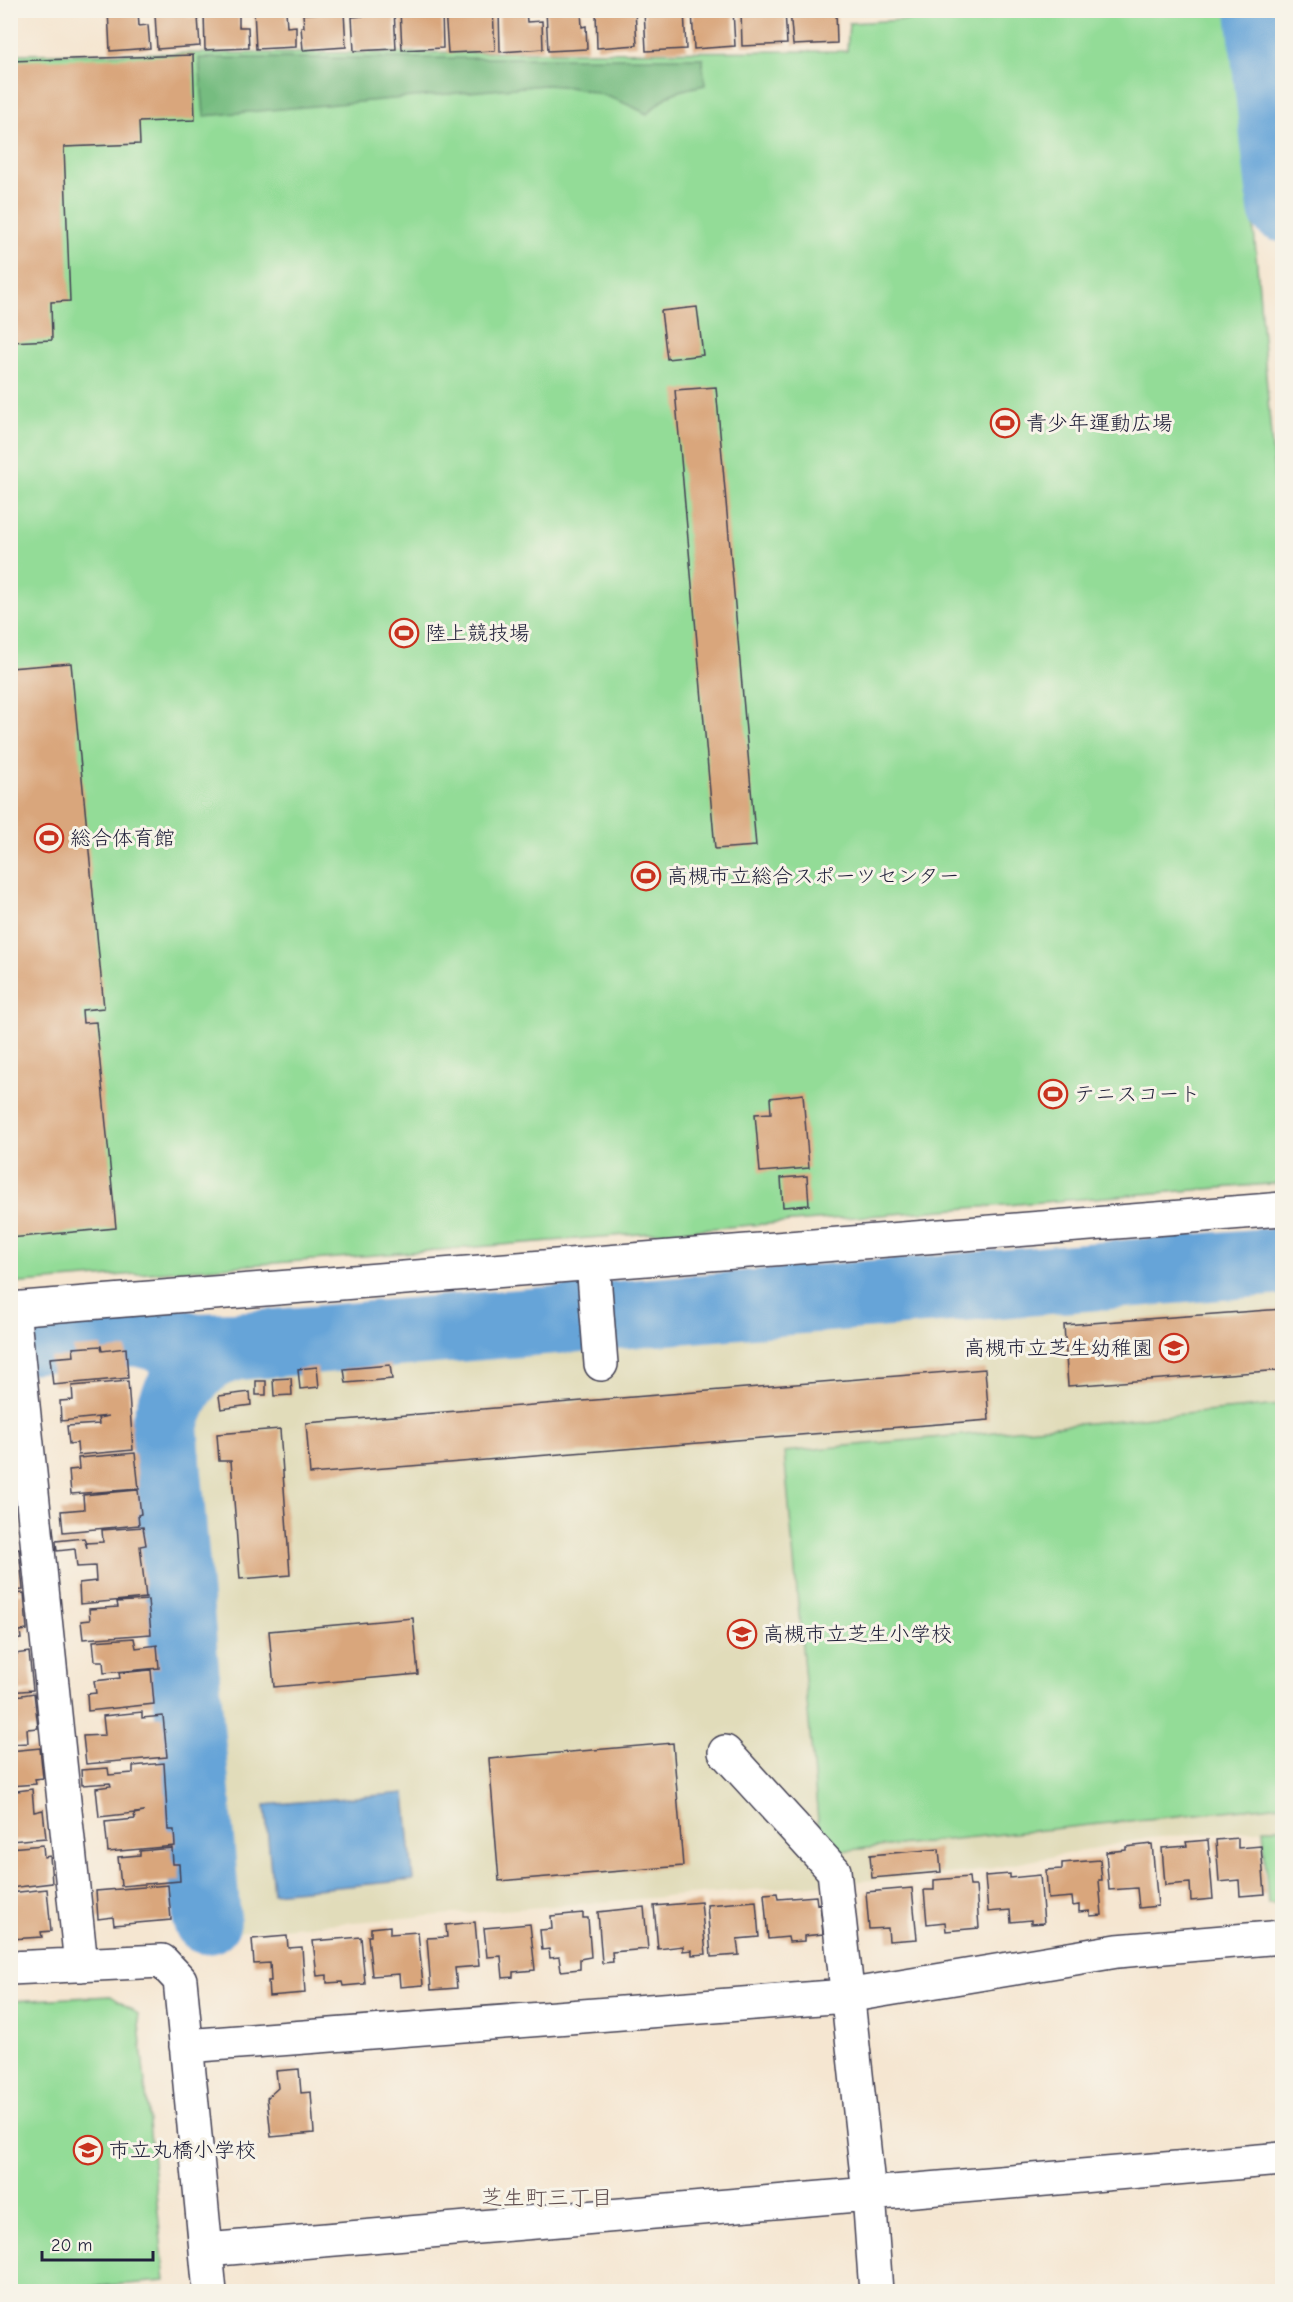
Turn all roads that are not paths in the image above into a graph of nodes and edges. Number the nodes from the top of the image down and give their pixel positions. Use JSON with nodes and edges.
{"nodes":[{"id":1,"x":1282,"y":1209,"type":"edge"},
{"id":2,"x":594,"y":1277,"type":"junction"},
{"id":3,"x":15,"y":1343,"type":"edge"},
{"id":4,"x":600,"y":1354,"type":"dead end"},
{"id":5,"x":725,"y":1752,"type":"dead end"},
{"id":6,"x":1282,"y":1937,"type":"edge"},
{"id":7,"x":81,"y":1965,"type":"junction"},
{"id":8,"x":10,"y":1968,"type":"edge"},
{"id":9,"x":846,"y":1996,"type":"junction"},
{"id":10,"x":186,"y":2046,"type":"junction"},
{"id":11,"x":1282,"y":2159,"type":"edge"},
{"id":12,"x":869,"y":2194,"type":"junction"},
{"id":13,"x":206,"y":2250,"type":"junction"},
{"id":14,"x":210,"y":2292,"type":"edge"},
{"id":15,"x":876,"y":2292,"type":"edge"}],
"edges":[{"from":1,"to":2,"type":"street"},
{"from":2,"to":3,"type":"street"},
{"from":2,"to":4,"type":"street"},
{"from":3,"to":7,"type":"street"},
{"from":5,"to":9,"type":"street"},
{"from":6,"to":9,"type":"street"},
{"from":7,"to":8,"type":"street"},
{"from":7,"to":10,"type":"street"},
{"from":9,"to":10,"type":"street"},
{"from":9,"to":12,"type":"street"},
{"from":10,"to":13,"type":"street"},
{"from":11,"to":12,"type":"street"},
{"from":12,"to":13,"type":"street"},
{"from":12,"to":15,"type":"street"},
{"from":13,"to":14,"type":"street"}]}
